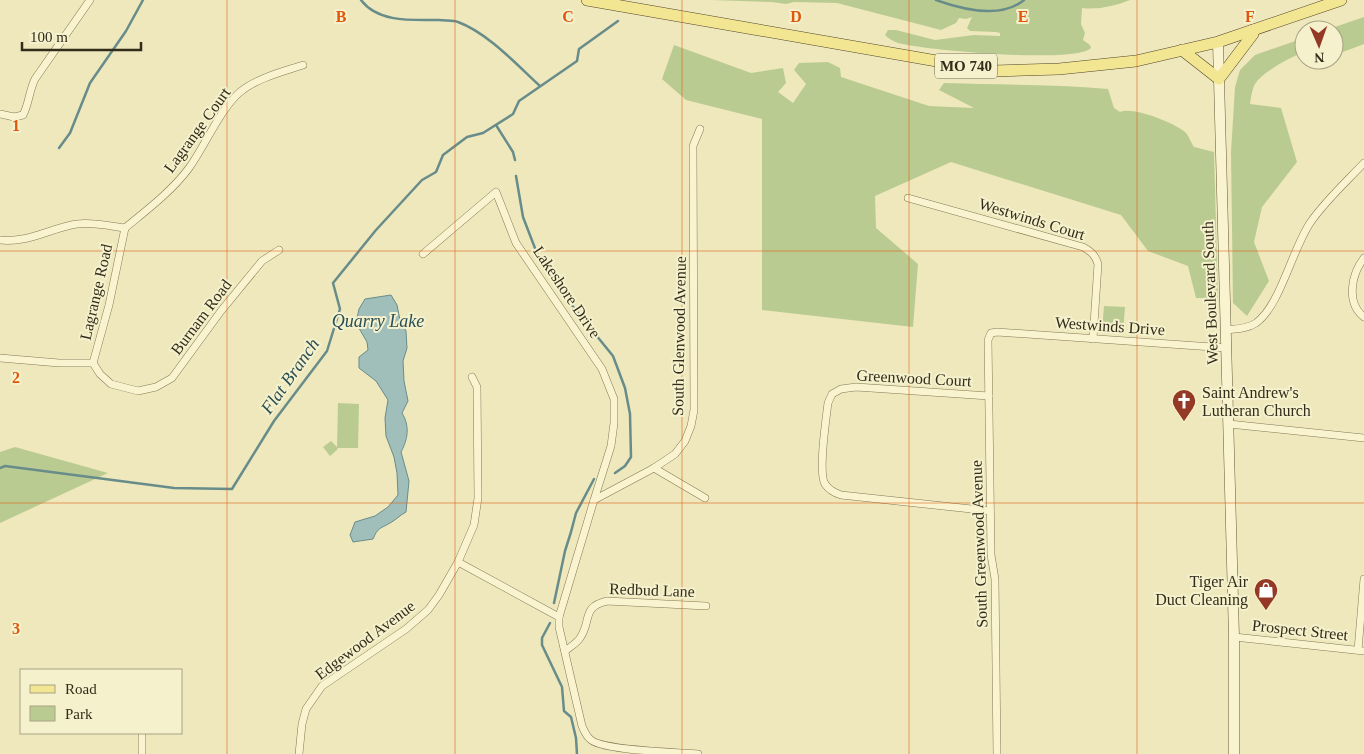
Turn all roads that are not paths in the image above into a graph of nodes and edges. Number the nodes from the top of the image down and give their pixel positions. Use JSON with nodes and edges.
{"nodes":[{"id":1,"x":90,"y":0,"type":"edge"},
{"id":2,"x":587,"y":0,"type":"edge"},
{"id":3,"x":1341,"y":0,"type":"edge"},
{"id":4,"x":1253,"y":30,"type":"junction"},
{"id":5,"x":1218,"y":42,"type":"junction"},
{"id":6,"x":1182,"y":50,"type":"junction"},
{"id":7,"x":303,"y":64,"type":"dead end"},
{"id":8,"x":1219,"y":79,"type":"junction"},
{"id":9,"x":0,"y":114,"type":"edge"},
{"id":10,"x":700,"y":129,"type":"dead end"},
{"id":11,"x":1364,"y":162,"type":"edge"},
{"id":12,"x":908,"y":198,"type":"dead end"},
{"id":13,"x":125,"y":228,"type":"junction"},
{"id":14,"x":0,"y":240,"type":"edge"},
{"id":15,"x":279,"y":250,"type":"dead end"},
{"id":16,"x":423,"y":254,"type":"dead end"},
{"id":17,"x":1364,"y":258,"type":"edge"},
{"id":18,"x":1364,"y":317,"type":"edge"},
{"id":19,"x":1226,"y":330,"type":"junction"},
{"id":20,"x":991,"y":333,"type":"joint"},
{"id":21,"x":1093,"y":339,"type":"junction"},
{"id":22,"x":1227,"y":348,"type":"junction"},
{"id":23,"x":0,"y":358,"type":"edge"},
{"id":24,"x":93,"y":363,"type":"junction"},
{"id":25,"x":472,"y":377,"type":"dead end"},
{"id":26,"x":988,"y":396,"type":"junction"},
{"id":27,"x":1229,"y":424,"type":"junction"},
{"id":28,"x":1364,"y":438,"type":"edge"},
{"id":29,"x":654,"y":468,"type":"junction"},
{"id":30,"x":705,"y":498,"type":"dead end"},
{"id":31,"x":594,"y":500,"type":"junction"},
{"id":32,"x":990,"y":511,"type":"junction"},
{"id":33,"x":458,"y":562,"type":"junction"},
{"id":34,"x":1364,"y":579,"type":"edge"},
{"id":35,"x":706,"y":606,"type":"dead end"},
{"id":36,"x":559,"y":617,"type":"junction"},
{"id":37,"x":1234,"y":637,"type":"junction"},
{"id":38,"x":1361,"y":650,"type":"edge"},
{"id":39,"x":565,"y":651,"type":"junction"},
{"id":40,"x":142,"y":736,"type":"dead end"},
{"id":41,"x":142,"y":754,"type":"edge"},
{"id":42,"x":299,"y":754,"type":"edge"},
{"id":43,"x":698,"y":754,"type":"edge"},
{"id":44,"x":997,"y":754,"type":"edge"},
{"id":45,"x":1234,"y":754,"type":"edge"}],
"edges":[{"from":1,"to":9,"type":"street"},
{"from":2,"to":6,"type":"main road","number":"MO 740"},
{"from":3,"to":4,"type":"main road","number":"MO 740"},
{"from":4,"to":5,"type":"main road","number":"MO 740"},
{"from":4,"to":8,"type":"main road"},
{"from":5,"to":6,"type":"main road","number":"MO 740"},
{"from":5,"to":8,"type":"main road","name":"West Boulevard South"},
{"from":6,"to":8,"type":"main road"},
{"from":7,"to":13,"type":"street","name":"Lagrange Court"},
{"from":8,"to":19,"type":"main road","name":"West Boulevard South"},
{"from":10,"to":29,"type":"street","name":"South Glenwood Avenue"},
{"from":11,"to":19,"type":"street"},
{"from":12,"to":21,"type":"street","name":"Westwinds Court"},
{"from":13,"to":14,"type":"street"},
{"from":13,"to":24,"type":"street","name":"Lagrange Road"},
{"from":15,"to":24,"type":"street","name":"Burnam Road"},
{"from":16,"to":31,"type":"street","name":"Lakeshore Drive"},
{"from":17,"to":18,"type":"street"},
{"from":19,"to":22,"type":"main road","name":"West Boulevard South"},
{"from":20,"to":21,"type":"street","name":"Westwinds Drive"},
{"from":20,"to":26,"type":"street","name":"South Greenwood Avenue"},
{"from":21,"to":22,"type":"street","name":"Westwinds Drive"},
{"from":22,"to":27,"type":"main road","name":"West Boulevard South"},
{"from":23,"to":24,"type":"street"},
{"from":25,"to":33,"type":"street","name":"Edgewood Avenue"},
{"from":26,"to":32,"type":"street","name":"South Greenwood Avenue"},
{"from":26,"to":32,"type":"street","name":"Greenwood Court"},
{"from":27,"to":28,"type":"street"},
{"from":27,"to":37,"type":"main road","name":"West Boulevard South"},
{"from":29,"to":30,"type":"street"},
{"from":29,"to":31,"type":"street","name":"South Glenwood Avenue"},
{"from":31,"to":36,"type":"street"},
{"from":32,"to":44,"type":"street","name":"South Greenwood Avenue"},
{"from":33,"to":36,"type":"street"},
{"from":33,"to":42,"type":"street","name":"Edgewood Avenue"},
{"from":34,"to":38,"type":"street"},
{"from":35,"to":39,"type":"street","name":"Redbud Lane"},
{"from":36,"to":39,"type":"street"},
{"from":37,"to":38,"type":"street","name":"Prospect Street"},
{"from":37,"to":45,"type":"main road","name":"West Boulevard South"},
{"from":39,"to":43,"type":"street"},
{"from":40,"to":41,"type":"street"}]}
